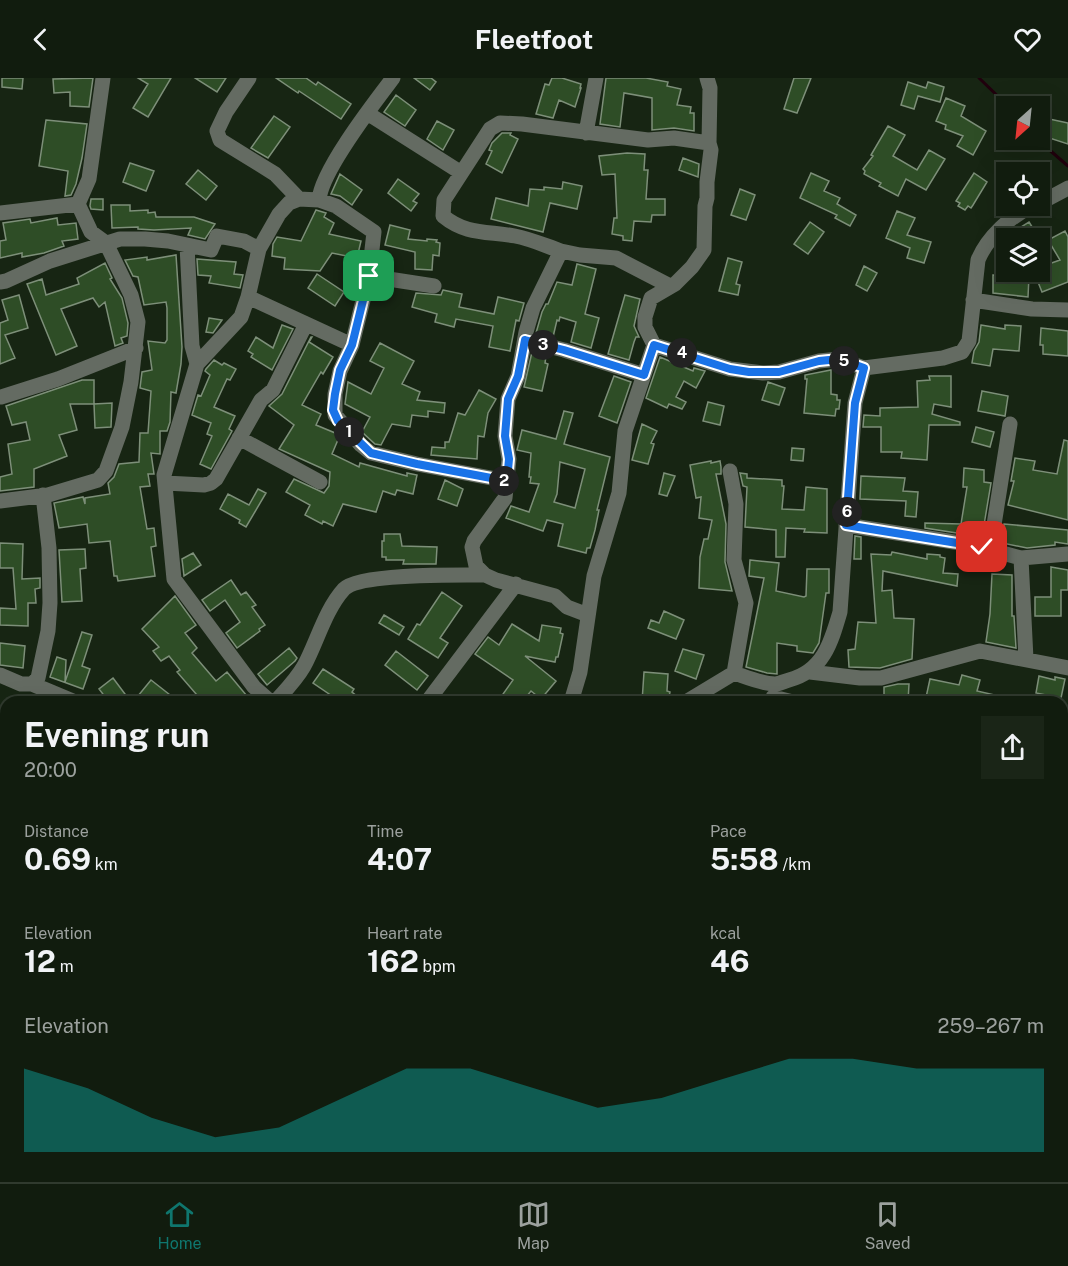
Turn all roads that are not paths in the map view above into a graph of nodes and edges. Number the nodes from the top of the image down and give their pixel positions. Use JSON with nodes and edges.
{"nodes":[{"id":1,"x":249,"y":78,"type":"edge"},
{"id":2,"x":393,"y":78,"type":"edge"},
{"id":3,"x":596,"y":78,"type":"edge"},
{"id":4,"x":707,"y":78,"type":"edge"},
{"id":5,"x":106,"y":82,"type":"edge"},
{"id":6,"x":367,"y":113,"type":"junction"},
{"id":7,"x":586,"y":133,"type":"junction"},
{"id":8,"x":709,"y":143,"type":"junction"},
{"id":9,"x":460,"y":172,"type":"junction"},
{"id":10,"x":1068,"y":188,"type":"edge"},
{"id":11,"x":1050,"y":198,"type":"edge"},
{"id":12,"x":299,"y":199,"type":"junction"},
{"id":13,"x":319,"y":200,"type":"junction"},
{"id":14,"x":78,"y":204,"type":"junction"},
{"id":15,"x":0,"y":213,"type":"edge"},
{"id":16,"x":1019,"y":216,"type":"edge"},
{"id":17,"x":106,"y":243,"type":"junction"},
{"id":18,"x":187,"y":245,"type":"junction"},
{"id":19,"x":259,"y":249,"type":"junction"},
{"id":20,"x":561,"y":251,"type":"junction"},
{"id":21,"x":369,"y":276,"type":"junction"},
{"id":22,"x":0,"y":282,"type":"edge"},
{"id":23,"x":434,"y":286,"type":"dead end"},
{"id":24,"x":670,"y":286,"type":"junction"},
{"id":25,"x":248,"y":297,"type":"junction"},
{"id":26,"x":973,"y":300,"type":"junction"},
{"id":27,"x":1068,"y":310,"type":"edge"},
{"id":28,"x":306,"y":324,"type":"junction"},
{"id":29,"x":525,"y":340,"type":"junction"},
{"id":30,"x":352,"y":345,"type":"junction"},
{"id":31,"x":654,"y":345,"type":"junction"},
{"id":32,"x":136,"y":348,"type":"junction"},
{"id":33,"x":196,"y":364,"type":"junction"},
{"id":34,"x":864,"y":368,"type":"junction"},
{"id":35,"x":644,"y":375,"type":"junction"},
{"id":36,"x":1,"y":397,"type":"edge"},
{"id":37,"x":1010,"y":424,"type":"dead end"},
{"id":38,"x":239,"y":438,"type":"junction"},
{"id":39,"x":730,"y":471,"type":"dead end"},
{"id":40,"x":507,"y":481,"type":"junction"},
{"id":41,"x":320,"y":482,"type":"dead end"},
{"id":42,"x":165,"y":483,"type":"junction"},
{"id":43,"x":43,"y":495,"type":"junction"},
{"id":44,"x":0,"y":501,"type":"edge"},
{"id":45,"x":846,"y":525,"type":"junction"},
{"id":46,"x":990,"y":550,"type":"junction"},
{"id":47,"x":1068,"y":554,"type":"edge"},
{"id":48,"x":1021,"y":558,"type":"junction"},
{"id":49,"x":485,"y":575,"type":"junction"},
{"id":50,"x":516,"y":584,"type":"junction"},
{"id":51,"x":588,"y":615,"type":"junction"},
{"id":52,"x":1026,"y":659,"type":"junction"},
{"id":53,"x":1068,"y":668,"type":"edge"},
{"id":54,"x":810,"y":672,"type":"junction"},
{"id":55,"x":734,"y":673,"type":"junction"},
{"id":56,"x":0,"y":675,"type":"edge"},
{"id":57,"x":32,"y":684,"type":"junction"},
{"id":58,"x":773,"y":694,"type":"edge"},
{"id":59,"x":61,"y":696,"type":"edge"},
{"id":60,"x":265,"y":696,"type":"edge"},
{"id":61,"x":279,"y":696,"type":"edge"},
{"id":62,"x":432,"y":696,"type":"edge"},
{"id":63,"x":573,"y":696,"type":"edge"},
{"id":64,"x":696,"y":696,"type":"edge"}],
"edges":[{"from":1,"to":12,"type":"street"},
{"from":2,"to":6,"type":"street"},
{"from":3,"to":7,"type":"street"},
{"from":4,"to":8,"type":"street"},
{"from":5,"to":14,"type":"street"},
{"from":6,"to":9,"type":"street"},
{"from":6,"to":13,"type":"street"},
{"from":7,"to":8,"type":"street"},
{"from":7,"to":9,"type":"street"},
{"from":8,"to":24,"type":"street"},
{"from":9,"to":20,"type":"street"},
{"from":10,"to":11,"type":"street"},
{"from":12,"to":13,"type":"street"},
{"from":12,"to":19,"type":"street"},
{"from":13,"to":21,"type":"street"},
{"from":14,"to":15,"type":"street"},
{"from":14,"to":17,"type":"street"},
{"from":16,"to":26,"type":"street"},
{"from":17,"to":18,"type":"street"},
{"from":17,"to":22,"type":"street"},
{"from":17,"to":32,"type":"street"},
{"from":18,"to":19,"type":"street"},
{"from":18,"to":33,"type":"street"},
{"from":19,"to":25,"type":"street"},
{"from":20,"to":24,"type":"street"},
{"from":20,"to":29,"type":"street"},
{"from":21,"to":23,"type":"street"},
{"from":21,"to":30,"type":"street"},
{"from":24,"to":31,"type":"street"},
{"from":25,"to":28,"type":"street"},
{"from":25,"to":33,"type":"street"},
{"from":26,"to":27,"type":"street"},
{"from":26,"to":34,"type":"street"},
{"from":28,"to":30,"type":"street"},
{"from":28,"to":38,"type":"street"},
{"from":29,"to":35,"type":"street"},
{"from":29,"to":40,"type":"street"},
{"from":30,"to":40,"type":"street"},
{"from":31,"to":34,"type":"street"},
{"from":31,"to":35,"type":"street"},
{"from":32,"to":36,"type":"street"},
{"from":32,"to":43,"type":"street"},
{"from":33,"to":42,"type":"street"},
{"from":34,"to":45,"type":"street"},
{"from":35,"to":51,"type":"street"},
{"from":37,"to":46,"type":"street"},
{"from":38,"to":41,"type":"street"},
{"from":38,"to":42,"type":"street"},
{"from":39,"to":55,"type":"street"},
{"from":40,"to":49,"type":"street"},
{"from":42,"to":60,"type":"street"},
{"from":43,"to":44,"type":"street"},
{"from":43,"to":57,"type":"street"},
{"from":45,"to":46,"type":"street"},
{"from":45,"to":54,"type":"street"},
{"from":46,"to":48,"type":"street"},
{"from":47,"to":48,"type":"street"},
{"from":48,"to":52,"type":"street"},
{"from":49,"to":50,"type":"street"},
{"from":49,"to":61,"type":"street"},
{"from":50,"to":51,"type":"street"},
{"from":50,"to":62,"type":"street"},
{"from":51,"to":63,"type":"street"},
{"from":52,"to":53,"type":"street"},
{"from":52,"to":54,"type":"street"},
{"from":54,"to":58,"type":"street"},
{"from":55,"to":58,"type":"street"},
{"from":55,"to":64,"type":"street"},
{"from":56,"to":57,"type":"street"},
{"from":57,"to":59,"type":"street"}]}
